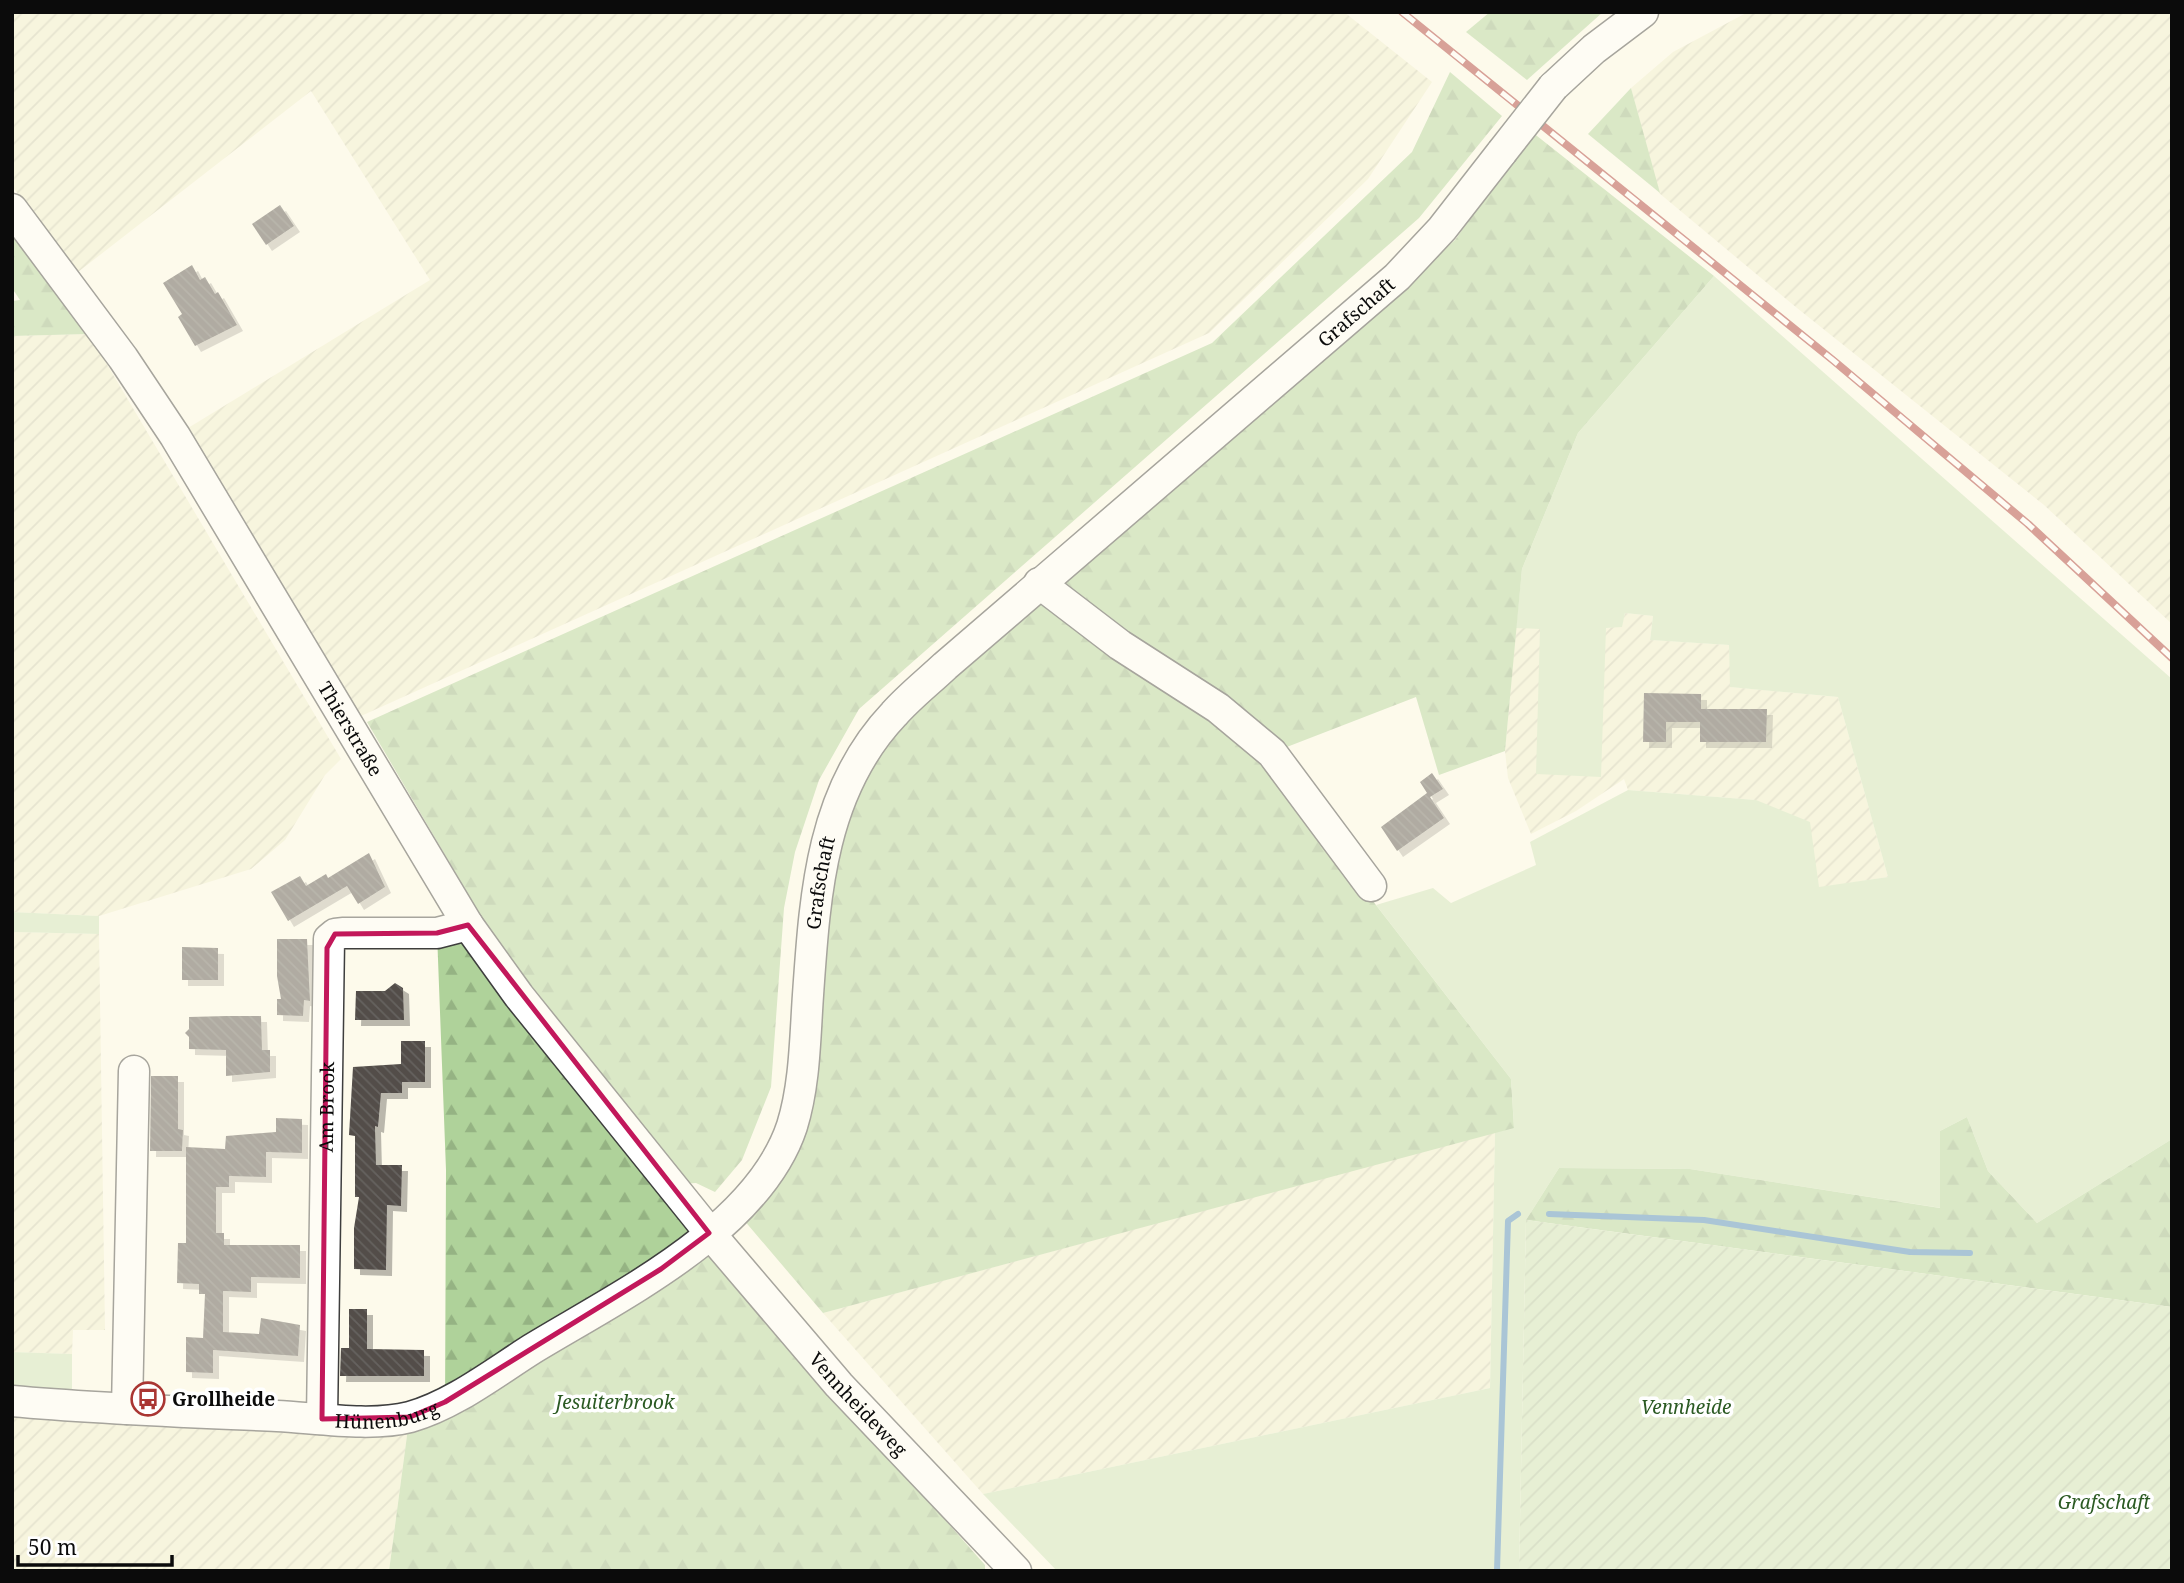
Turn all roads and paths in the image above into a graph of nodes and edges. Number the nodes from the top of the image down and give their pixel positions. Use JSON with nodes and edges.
{"nodes":[{"id":1,"x":1643,"y":12,"type":"edge"},
{"id":2,"x":12,"y":209,"type":"edge"},
{"id":3,"x":1039,"y":583,"type":"junction"},
{"id":4,"x":1371,"y":886,"type":"dead end"},
{"id":5,"x":468,"y":925,"type":"junction"},
{"id":6,"x":134,"y":1070,"type":"dead end"},
{"id":7,"x":709,"y":1233,"type":"junction"},
{"id":8,"x":12,"y":1401,"type":"edge"},
{"id":9,"x":127,"y":1409,"type":"junction"},
{"id":10,"x":322,"y":1419,"type":"junction"},
{"id":11,"x":1016,"y":1571,"type":"edge"}],
"edges":[{"from":1,"to":3,"type":"street","name":"Grafschaft","bridge":true},
{"from":2,"to":5,"type":"street","name":"Thierstraße"},
{"from":3,"to":4,"type":"street"},
{"from":3,"to":7,"type":"street","name":"Grafschaft"},
{"from":5,"to":7,"type":"street","name":"Thierstraße"},
{"from":5,"to":10,"type":"street","name":"Am Brook"},
{"from":6,"to":9,"type":"street"},
{"from":7,"to":10,"type":"street","name":"Hünenburg"},
{"from":7,"to":11,"type":"street","name":"Vennheideweg"},
{"from":8,"to":9,"type":"street","name":"Hünenburg"},
{"from":9,"to":10,"type":"street","name":"Hünenburg"}]}
